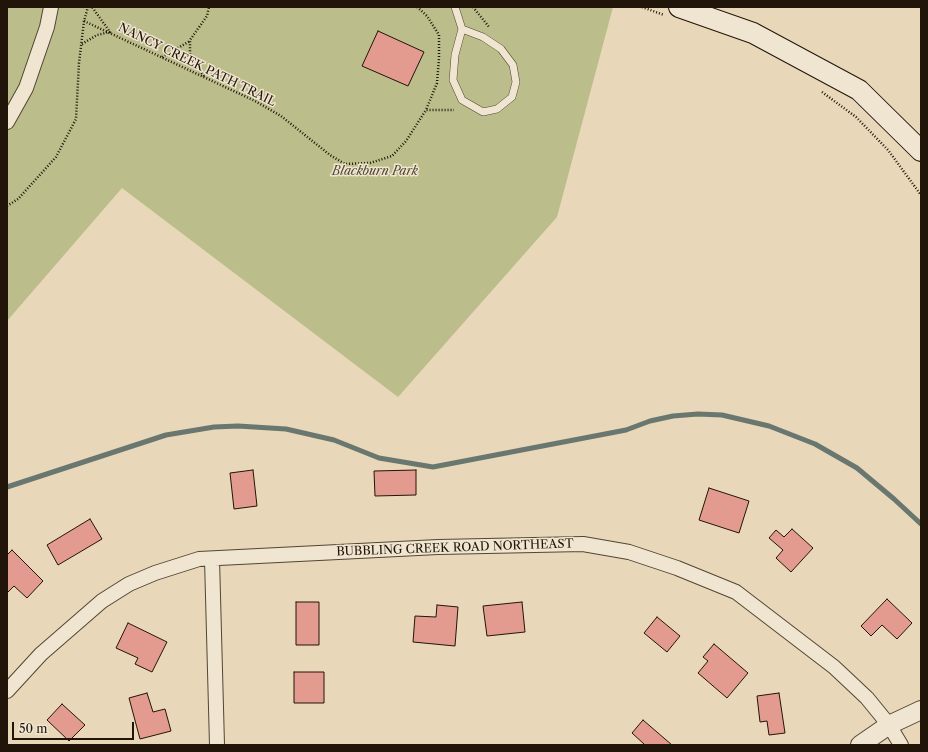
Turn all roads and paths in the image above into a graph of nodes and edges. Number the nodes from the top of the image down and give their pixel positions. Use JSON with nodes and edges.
{"nodes":[{"id":1,"x":51,"y":7,"type":"edge"},
{"id":2,"x":88,"y":7,"type":"edge"},
{"id":3,"x":92,"y":7,"type":"edge"},
{"id":4,"x":209,"y":7,"type":"edge"},
{"id":5,"x":417,"y":7,"type":"edge"},
{"id":6,"x":455,"y":7,"type":"edge"},
{"id":7,"x":474,"y":7,"type":"edge"},
{"id":8,"x":642,"y":7,"type":"edge"},
{"id":9,"x":674,"y":12,"type":"edge"},
{"id":10,"x":84,"y":21,"type":"junction"},
{"id":11,"x":462,"y":29,"type":"junction"},
{"id":12,"x":492,"y":30,"type":"dead end"},
{"id":13,"x":110,"y":32,"type":"junction"},
{"id":14,"x":190,"y":40,"type":"junction"},
{"id":15,"x":82,"y":44,"type":"junction"},
{"id":16,"x":161,"y":58,"type":"junction"},
{"id":17,"x":205,"y":78,"type":"junction"},
{"id":18,"x":819,"y":90,"type":"dead end"},
{"id":19,"x":426,"y":110,"type":"junction"},
{"id":20,"x":457,"y":111,"type":"dead end"},
{"id":21,"x":7,"y":122,"type":"edge"},
{"id":22,"x":921,"y":151,"type":"edge"},
{"id":23,"x":921,"y":195,"type":"edge"},
{"id":24,"x":7,"y":206,"type":"edge"},
{"id":25,"x":212,"y":558,"type":"junction"},
{"id":26,"x":7,"y":691,"type":"edge"},
{"id":27,"x":921,"y":710,"type":"edge"},
{"id":28,"x":889,"y":726,"type":"junction"},
{"id":29,"x":217,"y":745,"type":"edge"},
{"id":30,"x":860,"y":745,"type":"edge"},
{"id":31,"x":901,"y":745,"type":"edge"}],
"edges":[{"from":1,"to":21,"type":"street"},
{"from":2,"to":10,"type":"path"},
{"from":3,"to":13,"type":"path","name":"NANCY CREEK PATH TRAIL"},
{"from":4,"to":14,"type":"path"},
{"from":5,"to":19,"type":"path","name":"NANCY CREEK PATH TRAIL"},
{"from":6,"to":11,"type":"lane"},
{"from":7,"to":12,"type":"path"},
{"from":8,"to":9,"type":"path"},
{"from":9,"to":22,"type":"main road"},
{"from":10,"to":13,"type":"path","name":"NANCY CREEK PATH TRAIL"},
{"from":10,"to":15,"type":"path"},
{"from":11,"to":11,"type":"lane"},
{"from":13,"to":15,"type":"path"},
{"from":13,"to":16,"type":"path","name":"NANCY CREEK PATH TRAIL"},
{"from":14,"to":16,"type":"path"},
{"from":14,"to":17,"type":"path"},
{"from":15,"to":24,"type":"path"},
{"from":16,"to":17,"type":"path","name":"NANCY CREEK PATH TRAIL"},
{"from":17,"to":19,"type":"path","name":"NANCY CREEK PATH TRAIL"},
{"from":18,"to":23,"type":"path"},
{"from":19,"to":20,"type":"path"},
{"from":25,"to":26,"type":"street","name":"BUBBLING CREEK ROAD NORTHEAST"},
{"from":25,"to":28,"type":"street","name":"BUBBLING CREEK ROAD NORTHEAST"},
{"from":25,"to":29,"type":"street"},
{"from":27,"to":28,"type":"street"},
{"from":28,"to":30,"type":"street"},
{"from":28,"to":31,"type":"street","name":"BUBBLING CREEK ROAD NORTHEAST"}]}
